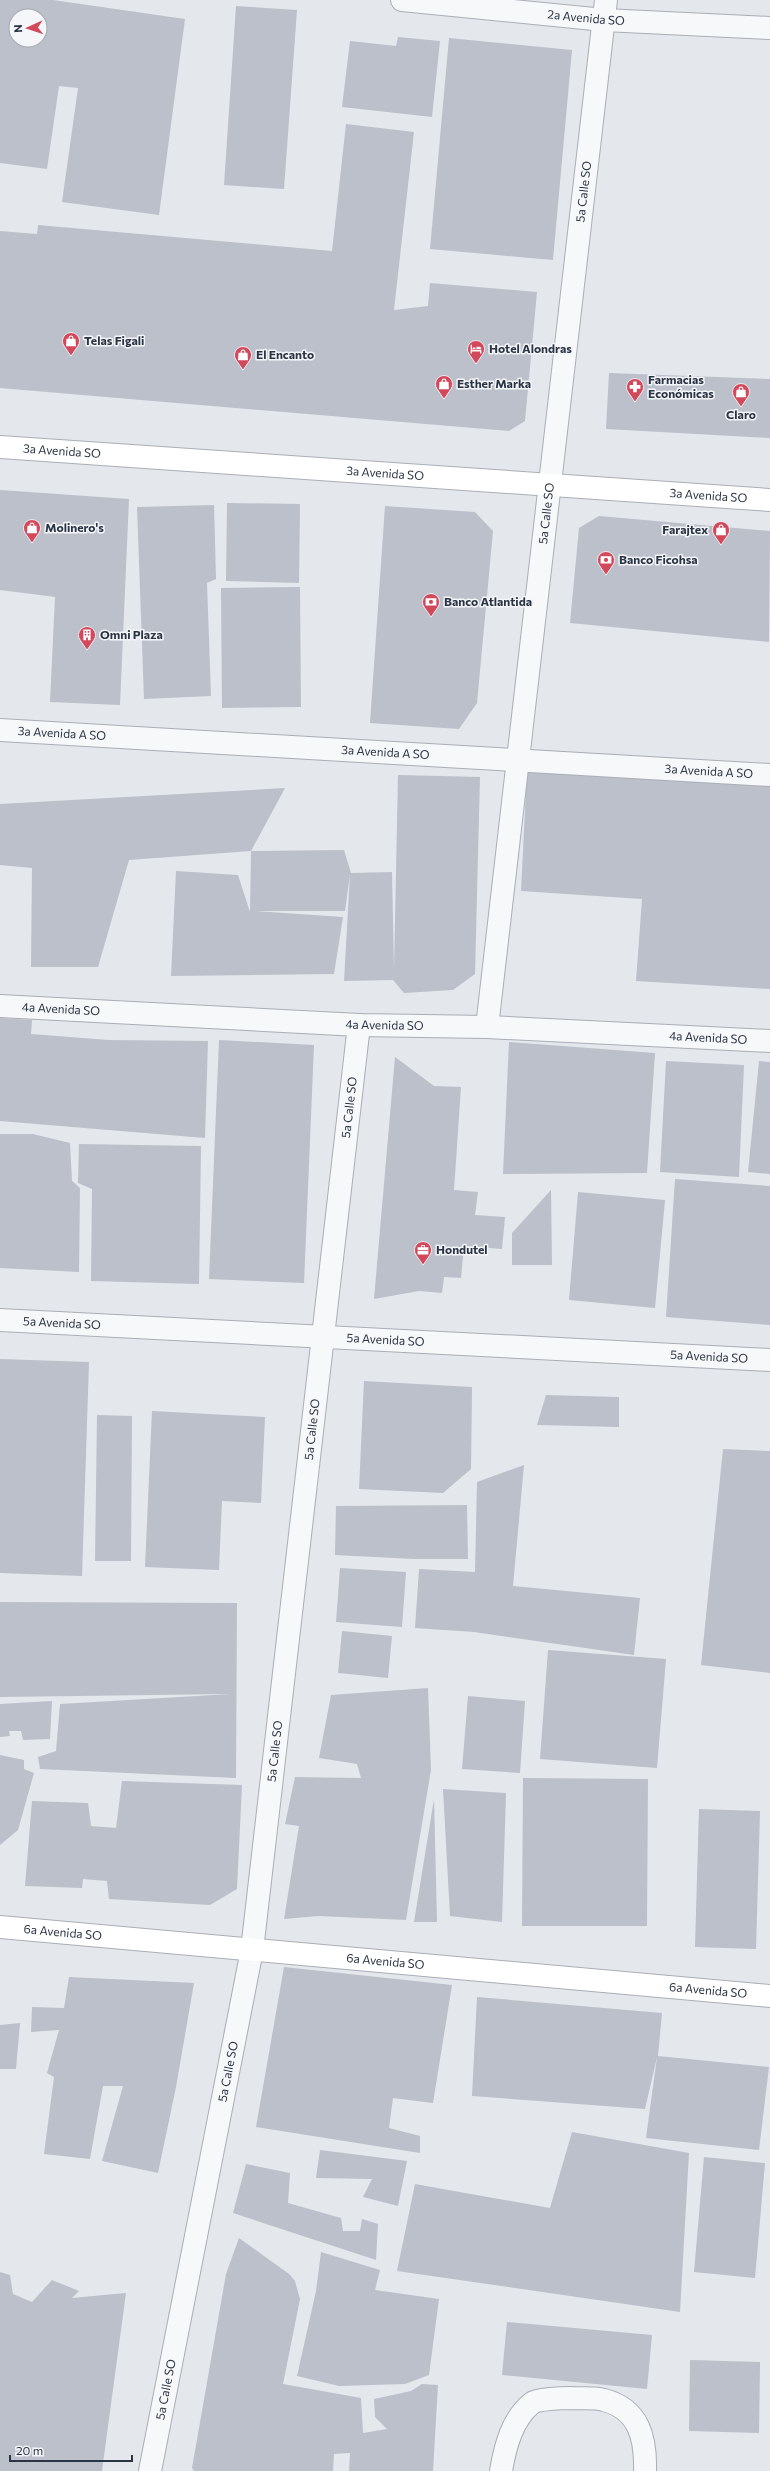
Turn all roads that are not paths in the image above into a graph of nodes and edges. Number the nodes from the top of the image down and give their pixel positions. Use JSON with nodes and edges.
{"nodes":[{"id":1,"x":402,"y":0,"type":"edge"},
{"id":2,"x":605,"y":10,"type":"edge"},
{"id":3,"x":770,"y":28,"type":"edge"},
{"id":4,"x":0,"y":447,"type":"edge"},
{"id":5,"x":550,"y":486,"type":"junction"},
{"id":6,"x":770,"y":500,"type":"edge"},
{"id":7,"x":0,"y":730,"type":"edge"},
{"id":8,"x":519,"y":760,"type":"junction"},
{"id":9,"x":770,"y":775,"type":"edge"},
{"id":10,"x":0,"y":1006,"type":"edge"},
{"id":11,"x":359,"y":1025,"type":"junction"},
{"id":12,"x":487,"y":1027,"type":"junction"},
{"id":13,"x":770,"y":1041,"type":"edge"},
{"id":14,"x":0,"y":1320,"type":"edge"},
{"id":15,"x":323,"y":1337,"type":"junction"},
{"id":16,"x":770,"y":1360,"type":"edge"},
{"id":17,"x":0,"y":1927,"type":"edge"},
{"id":18,"x":252,"y":1950,"type":"junction"},
{"id":19,"x":770,"y":1996,"type":"edge"},
{"id":20,"x":150,"y":2471,"type":"edge"},
{"id":21,"x":501,"y":2471,"type":"edge"},
{"id":22,"x":645,"y":2471,"type":"edge"}],
"edges":[{"from":1,"to":2,"type":"street","name":"2a Avenida SO"},
{"from":2,"to":3,"type":"street","name":"2a Avenida SO"},
{"from":2,"to":5,"type":"street","name":"5a Calle SO"},
{"from":4,"to":5,"type":"street","name":"3a Avenida SO"},
{"from":5,"to":6,"type":"street","name":"3a Avenida SO"},
{"from":5,"to":8,"type":"street","name":"5a Calle SO"},
{"from":7,"to":8,"type":"street","name":"3a Avenida A SO"},
{"from":8,"to":9,"type":"street","name":"3a Avenida A SO"},
{"from":8,"to":12,"type":"street","name":"5a Calle SO"},
{"from":10,"to":11,"type":"street","name":"4a Avenida SO"},
{"from":11,"to":12,"type":"street","name":"4a Avenida SO"},
{"from":11,"to":15,"type":"street","name":"5a Calle SO"},
{"from":12,"to":13,"type":"street","name":"4a Avenida SO"},
{"from":14,"to":15,"type":"street","name":"5a Avenida SO"},
{"from":15,"to":16,"type":"street","name":"5a Avenida SO"},
{"from":15,"to":18,"type":"street","name":"5a Calle SO"},
{"from":17,"to":18,"type":"street","name":"6a Avenida SO"},
{"from":18,"to":19,"type":"street","name":"6a Avenida SO"},
{"from":18,"to":20,"type":"street","name":"5a Calle SO"},
{"from":21,"to":22,"type":"street"}]}
